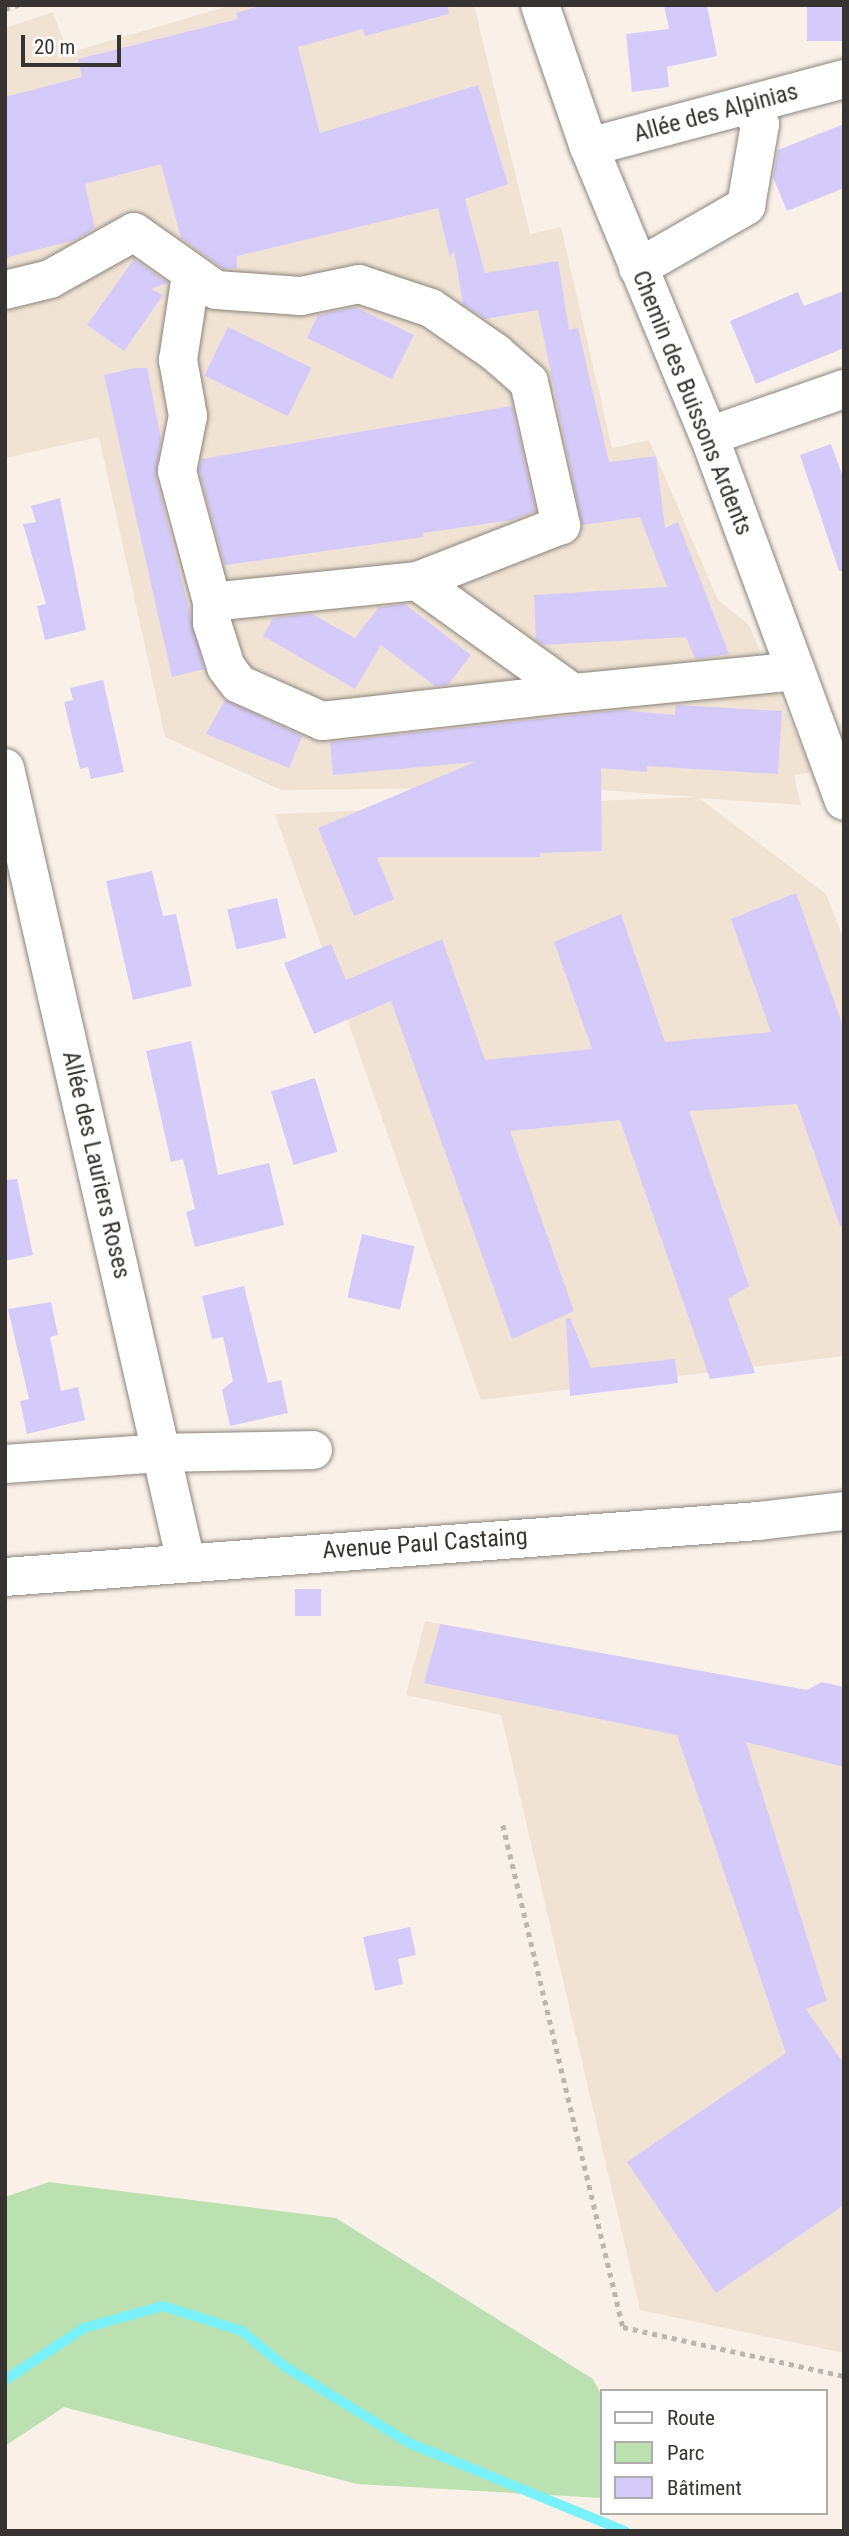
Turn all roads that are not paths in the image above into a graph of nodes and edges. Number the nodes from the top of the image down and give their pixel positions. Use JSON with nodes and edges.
{"nodes":[{"id":1,"x":540,"y":5,"type":"edge"},
{"id":2,"x":844,"y":79,"type":"edge"},
{"id":3,"x":747,"y":105,"type":"junction"},
{"id":4,"x":589,"y":147,"type":"junction"},
{"id":5,"x":638,"y":268,"type":"junction"},
{"id":6,"x":191,"y":275,"type":"junction"},
{"id":7,"x":5,"y":290,"type":"edge"},
{"id":8,"x":844,"y":389,"type":"edge"},
{"id":9,"x":709,"y":436,"type":"junction"},
{"id":10,"x":417,"y":581,"type":"junction"},
{"id":11,"x":212,"y":602,"type":"junction"},
{"id":12,"x":796,"y":671,"type":"junction"},
{"id":13,"x":573,"y":693,"type":"junction"},
{"id":14,"x":5,"y":768,"type":"edge"},
{"id":15,"x":844,"y":801,"type":"edge"},
{"id":16,"x":313,"y":1450,"type":"dead end"},
{"id":17,"x":161,"y":1453,"type":"junction"},
{"id":18,"x":5,"y":1464,"type":"edge"},
{"id":19,"x":844,"y":1511,"type":"edge"},
{"id":20,"x":186,"y":1562,"type":"junction"},
{"id":21,"x":5,"y":1577,"type":"edge"}],
"edges":[{"from":1,"to":4,"type":"street","name":"Chemin des Buissons Ardents"},
{"from":2,"to":3,"type":"street","name":"Allée des Alpinias"},
{"from":3,"to":4,"type":"street","name":"Allée des Alpinias"},
{"from":3,"to":5,"type":"street"},
{"from":4,"to":5,"type":"street","name":"Chemin des Buissons Ardents"},
{"from":5,"to":9,"type":"street","name":"Chemin des Buissons Ardents"},
{"from":6,"to":7,"type":"street"},
{"from":6,"to":10,"type":"street"},
{"from":6,"to":11,"type":"street"},
{"from":8,"to":9,"type":"street"},
{"from":9,"to":12,"type":"street","name":"Chemin des Buissons Ardents"},
{"from":10,"to":11,"type":"street"},
{"from":10,"to":13,"type":"street"},
{"from":11,"to":13,"type":"street"},
{"from":12,"to":13,"type":"street"},
{"from":12,"to":15,"type":"street","name":"Chemin des Buissons Ardents"},
{"from":14,"to":17,"type":"street","name":"Allée des Lauriers Roses"},
{"from":16,"to":17,"type":"street"},
{"from":17,"to":18,"type":"street"},
{"from":17,"to":20,"type":"street","name":"Allée des Lauriers Roses"},
{"from":19,"to":20,"type":"street","name":"Avenue Paul Castaing"},
{"from":20,"to":21,"type":"street","name":"Avenue Paul Castaing"}]}
